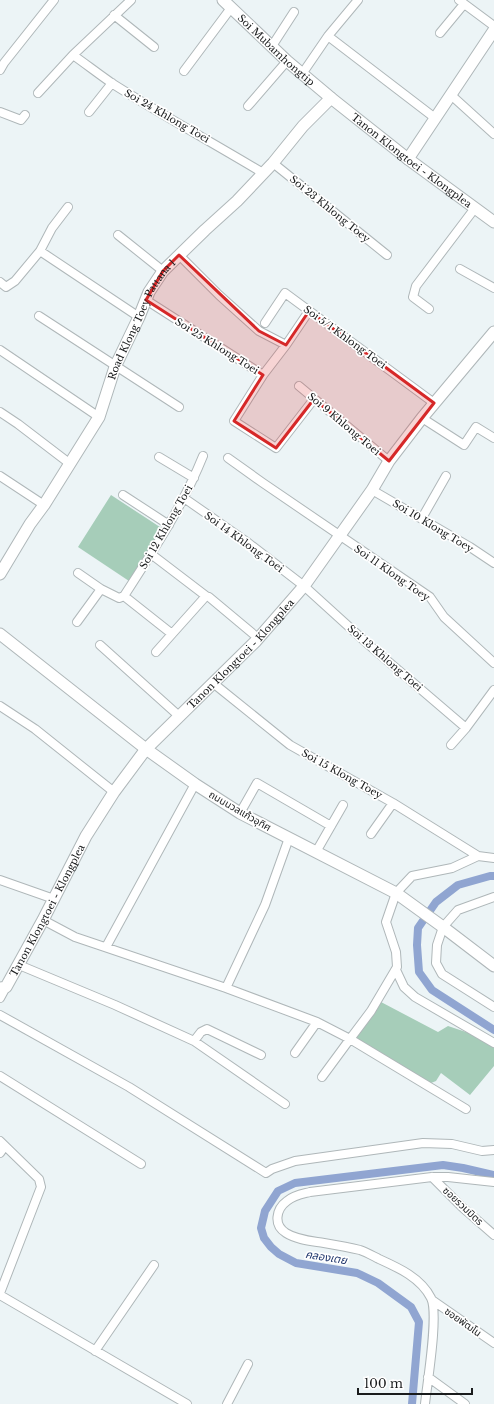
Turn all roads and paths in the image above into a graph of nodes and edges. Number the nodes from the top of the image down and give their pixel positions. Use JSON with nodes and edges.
{"nodes":[{"id":1,"x":54,"y":0,"type":"edge"},
{"id":2,"x":132,"y":0,"type":"edge"},
{"id":3,"x":358,"y":0,"type":"edge"},
{"id":4,"x":226,"y":2,"type":"edge"},
{"id":5,"x":461,"y":2,"type":"edge"},
{"id":6,"x":294,"y":12,"type":"dead end"},
{"id":7,"x":114,"y":15,"type":"junction"},
{"id":8,"x":494,"y":26,"type":"edge"},
{"id":9,"x":494,"y":30,"type":"edge"},
{"id":10,"x":440,"y":33,"type":"dead end"},
{"id":11,"x":328,"y":36,"type":"junction"},
{"id":12,"x":272,"y":46,"type":"junction"},
{"id":13,"x":154,"y":47,"type":"dead end"},
{"id":14,"x":73,"y":56,"type":"junction"},
{"id":15,"x":287,"y":61,"type":"junction"},
{"id":16,"x":0,"y":70,"type":"edge"},
{"id":17,"x":184,"y":71,"type":"dead end"},
{"id":18,"x":302,"y":74,"type":"junction"},
{"id":19,"x":112,"y":83,"type":"junction"},
{"id":20,"x":38,"y":93,"type":"dead end"},
{"id":21,"x":451,"y":95,"type":"junction"},
{"id":22,"x":331,"y":98,"type":"junction"},
{"id":23,"x":248,"y":106,"type":"dead end"},
{"id":24,"x":0,"y":112,"type":"edge"},
{"id":25,"x":89,"y":112,"type":"dead end"},
{"id":26,"x":25,"y":115,"type":"dead end"},
{"id":27,"x":435,"y":118,"type":"junction"},
{"id":28,"x":494,"y":134,"type":"edge"},
{"id":29,"x":408,"y":159,"type":"junction"},
{"id":30,"x":273,"y":163,"type":"junction"},
{"id":31,"x":263,"y":173,"type":"junction"},
{"id":32,"x":68,"y":208,"type":"dead end"},
{"id":33,"x":474,"y":208,"type":"junction"},
{"id":34,"x":494,"y":222,"type":"edge"},
{"id":35,"x":118,"y":234,"type":"dead end"},
{"id":36,"x":40,"y":251,"type":"junction"},
{"id":37,"x":179,"y":255,"type":"junction"},
{"id":38,"x":387,"y":255,"type":"dead end"},
{"id":39,"x":460,"y":269,"type":"dead end"},
{"id":40,"x":164,"y":271,"type":"junction"},
{"id":41,"x":3,"y":284,"type":"edge"},
{"id":42,"x":494,"y":288,"type":"edge"},
{"id":43,"x":146,"y":300,"type":"junction"},
{"id":44,"x":429,"y":309,"type":"dead end"},
{"id":45,"x":309,"y":311,"type":"junction"},
{"id":46,"x":39,"y":316,"type":"dead end"},
{"id":47,"x":139,"y":317,"type":"junction"},
{"id":48,"x":265,"y":323,"type":"dead end"},
{"id":49,"x":494,"y":332,"type":"edge"},
{"id":50,"x":286,"y":345,"type":"junction"},
{"id":51,"x":0,"y":350,"type":"edge"},
{"id":52,"x":115,"y":366,"type":"junction"},
{"id":53,"x":263,"y":375,"type":"junction"},
{"id":54,"x":299,"y":386,"type":"dead end"},
{"id":55,"x":314,"y":399,"type":"junction"},
{"id":56,"x":434,"y":403,"type":"junction"},
{"id":57,"x":179,"y":407,"type":"dead end"},
{"id":58,"x":0,"y":412,"type":"edge"},
{"id":59,"x":99,"y":417,"type":"junction"},
{"id":60,"x":422,"y":418,"type":"junction"},
{"id":61,"x":494,"y":438,"type":"edge"},
{"id":62,"x":203,"y":456,"type":"dead end"},
{"id":63,"x":159,"y":457,"type":"dead end"},
{"id":64,"x":228,"y":458,"type":"dead end"},
{"id":65,"x":389,"y":461,"type":"junction"},
{"id":66,"x":69,"y":464,"type":"junction"},
{"id":67,"x":0,"y":476,"type":"edge"},
{"id":68,"x":446,"y":476,"type":"dead end"},
{"id":69,"x":194,"y":478,"type":"junction"},
{"id":70,"x":372,"y":490,"type":"junction"},
{"id":71,"x":123,"y":494,"type":"dead end"},
{"id":72,"x":184,"y":498,"type":"junction"},
{"id":73,"x":44,"y":505,"type":"junction"},
{"id":74,"x":422,"y":518,"type":"junction"},
{"id":75,"x":169,"y":524,"type":"junction"},
{"id":76,"x":339,"y":535,"type":"junction"},
{"id":77,"x":151,"y":554,"type":"junction"},
{"id":78,"x":494,"y":563,"type":"edge"},
{"id":79,"x":78,"y":573,"type":"dead end"},
{"id":80,"x":0,"y":574,"type":"edge"},
{"id":81,"x":304,"y":586,"type":"junction"},
{"id":82,"x":101,"y":589,"type":"junction"},
{"id":83,"x":124,"y":596,"type":"junction"},
{"id":84,"x":210,"y":598,"type":"junction"},
{"id":85,"x":77,"y":622,"type":"dead end"},
{"id":86,"x":0,"y":634,"type":"edge"},
{"id":87,"x":172,"y":634,"type":"junction"},
{"id":88,"x":258,"y":638,"type":"junction"},
{"id":89,"x":100,"y":645,"type":"dead end"},
{"id":90,"x":156,"y":652,"type":"dead end"},
{"id":91,"x":494,"y":663,"type":"edge"},
{"id":92,"x":213,"y":683,"type":"junction"},
{"id":93,"x":494,"y":690,"type":"edge"},
{"id":94,"x":0,"y":706,"type":"edge"},
{"id":95,"x":179,"y":716,"type":"junction"},
{"id":96,"x":466,"y":728,"type":"junction"},
{"id":97,"x":451,"y":745,"type":"dead end"},
{"id":98,"x":146,"y":749,"type":"junction"},
{"id":99,"x":195,"y":784,"type":"junction"},
{"id":100,"x":114,"y":792,"type":"junction"},
{"id":101,"x":393,"y":803,"type":"junction"},
{"id":102,"x":343,"y":805,"type":"dead end"},
{"id":103,"x":240,"y":813,"type":"junction"},
{"id":104,"x":330,"y":826,"type":"junction"},
{"id":105,"x":371,"y":834,"type":"dead end"},
{"id":106,"x":289,"y":838,"type":"junction"},
{"id":107,"x":316,"y":852,"type":"junction"},
{"id":108,"x":478,"y":856,"type":"junction"},
{"id":109,"x":494,"y":858,"type":"edge"},
{"id":110,"x":0,"y":880,"type":"edge"},
{"id":111,"x":400,"y":896,"type":"junction"},
{"id":112,"x":494,"y":897,"type":"edge"},
{"id":113,"x":54,"y":899,"type":"junction"},
{"id":114,"x":43,"y":920,"type":"junction"},
{"id":115,"x":441,"y":926,"type":"junction"},
{"id":116,"x":106,"y":947,"type":"junction"},
{"id":117,"x":19,"y":965,"type":"junction"},
{"id":118,"x":494,"y":966,"type":"edge"},
{"id":119,"x":396,"y":970,"type":"junction"},
{"id":120,"x":3,"y":988,"type":"edge"},
{"id":121,"x":226,"y":988,"type":"junction"},
{"id":122,"x":0,"y":998,"type":"edge"},
{"id":123,"x":494,"y":1007,"type":"edge"},
{"id":124,"x":0,"y":1015,"type":"edge"},
{"id":125,"x":317,"y":1022,"type":"junction"},
{"id":126,"x":350,"y":1039,"type":"junction"},
{"id":127,"x":194,"y":1041,"type":"junction"},
{"id":128,"x":494,"y":1043,"type":"edge"},
{"id":129,"x":295,"y":1053,"type":"dead end"},
{"id":130,"x":261,"y":1055,"type":"dead end"},
{"id":131,"x":0,"y":1076,"type":"edge"},
{"id":132,"x":322,"y":1077,"type":"dead end"},
{"id":133,"x":285,"y":1104,"type":"dead end"},
{"id":134,"x":466,"y":1109,"type":"dead end"},
{"id":135,"x":3,"y":1144,"type":"edge"},
{"id":136,"x":494,"y":1150,"type":"edge"},
{"id":137,"x":0,"y":1153,"type":"edge"},
{"id":138,"x":141,"y":1164,"type":"dead end"},
{"id":139,"x":432,"y":1177,"type":"junction"},
{"id":140,"x":494,"y":1182,"type":"edge"},
{"id":141,"x":494,"y":1235,"type":"edge"},
{"id":142,"x":154,"y":1265,"type":"dead end"},
{"id":143,"x":0,"y":1294,"type":"edge"},
{"id":144,"x":432,"y":1300,"type":"junction"},
{"id":145,"x":494,"y":1343,"type":"edge"},
{"id":146,"x":95,"y":1351,"type":"junction"},
{"id":147,"x":248,"y":1364,"type":"dead end"},
{"id":148,"x":428,"y":1377,"type":"junction"},
{"id":149,"x":187,"y":1404,"type":"edge"},
{"id":150,"x":227,"y":1404,"type":"edge"},
{"id":151,"x":425,"y":1404,"type":"edge"},
{"id":152,"x":465,"y":1404,"type":"edge"}],
"edges":[{"from":1,"to":16,"type":"street"},
{"from":2,"to":7,"type":"street"},
{"from":3,"to":11,"type":"street"},
{"from":4,"to":12,"type":"street","name":"Soi Mubamhongtip"},
{"from":4,"to":17,"type":"street"},
{"from":5,"to":8,"type":"street"},
{"from":5,"to":10,"type":"street"},
{"from":6,"to":12,"type":"street"},
{"from":7,"to":13,"type":"street"},
{"from":7,"to":14,"type":"street"},
{"from":9,"to":21,"type":"street"},
{"from":11,"to":18,"type":"street"},
{"from":11,"to":27,"type":"street"},
{"from":12,"to":15,"type":"street","name":"Soi Mubamhongtip"},
{"from":14,"to":19,"type":"street","name":"Soi 24 Khlong Toei"},
{"from":14,"to":20,"type":"street"},
{"from":15,"to":18,"type":"street","name":"Soi Mubamhongtip"},
{"from":15,"to":23,"type":"street"},
{"from":18,"to":22,"type":"street","name":"Soi Mubamhongtip"},
{"from":19,"to":25,"type":"street"},
{"from":19,"to":31,"type":"street","name":"Soi 24 Khlong Toei"},
{"from":21,"to":27,"type":"street"},
{"from":21,"to":28,"type":"street"},
{"from":22,"to":29,"type":"street","name":"Tanon Klongtoei - Klongplea"},
{"from":22,"to":30,"type":"street","name":"Road Klong Toey Pattana 1"},
{"from":24,"to":26,"type":"street"},
{"from":27,"to":29,"type":"street"},
{"from":29,"to":33,"type":"street","name":"Tanon Klongtoei - Klongplea"},
{"from":30,"to":31,"type":"street","name":"Road Klong Toey Pattana 1"},
{"from":30,"to":38,"type":"street","name":"Soi 23 Khlong Toey"},
{"from":31,"to":37,"type":"street","name":"Road Klong Toey Pattana 1"},
{"from":32,"to":36,"type":"street"},
{"from":33,"to":34,"type":"street","name":"Tanon Klongtoei - Klongplea"},
{"from":33,"to":44,"type":"street"},
{"from":35,"to":40,"type":"street"},
{"from":36,"to":41,"type":"street"},
{"from":36,"to":47,"type":"street"},
{"from":37,"to":40,"type":"street","name":"Road Klong Toey Pattana 1"},
{"from":37,"to":50,"type":"street"},
{"from":39,"to":42,"type":"street"},
{"from":40,"to":43,"type":"street","name":"Road Klong Toey Pattana 1"},
{"from":43,"to":47,"type":"street","name":"Road Klong Toey Pattana 1"},
{"from":43,"to":53,"type":"street","name":"Soi 25 Khlong Toei"},
{"from":45,"to":48,"type":"street","name":"Soi 5/1 Khlong Toei"},
{"from":45,"to":50,"type":"street"},
{"from":45,"to":56,"type":"street","name":"Soi 5/1 Khlong Toei"},
{"from":46,"to":52,"type":"street"},
{"from":47,"to":52,"type":"street","name":"Road Klong Toey Pattana 1"},
{"from":49,"to":56,"type":"street","name":"Tanon Klongtoei - Klongplea"},
{"from":50,"to":53,"type":"street"},
{"from":51,"to":59,"type":"street"},
{"from":52,"to":57,"type":"street"},
{"from":52,"to":59,"type":"street","name":"Road Klong Toey Pattana 1"},
{"from":53,"to":55,"type":"street","name":"Soi 25 Khlong Toei"},
{"from":54,"to":55,"type":"street","name":"Soi 9 Khlong Toei"},
{"from":55,"to":65,"type":"street","name":"Soi 9 Khlong Toei"},
{"from":56,"to":60,"type":"street","name":"Tanon Klongtoei - Klongplea"},
{"from":58,"to":66,"type":"street"},
{"from":59,"to":66,"type":"street","name":"Road Klong Toey Pattana 1"},
{"from":60,"to":61,"type":"street"},
{"from":60,"to":65,"type":"street","name":"Tanon Klongtoei - Klongplea"},
{"from":62,"to":69,"type":"street","name":"Soi 12 Khlong Toei"},
{"from":63,"to":69,"type":"street"},
{"from":64,"to":76,"type":"street"},
{"from":65,"to":70,"type":"street","name":"Tanon Klongtoei - Klongplea"},
{"from":66,"to":73,"type":"street","name":"Road Klong Toey Pattana 1"},
{"from":67,"to":73,"type":"street"},
{"from":68,"to":74,"type":"street"},
{"from":69,"to":72,"type":"street","name":"Soi 12 Khlong Toei"},
{"from":70,"to":74,"type":"street","name":"Soi 10 Klong Toey"},
{"from":70,"to":76,"type":"street","name":"Tanon Klongtoei - Klongplea"},
{"from":71,"to":75,"type":"street"},
{"from":72,"to":75,"type":"street","name":"Soi 12 Khlong Toei"},
{"from":72,"to":81,"type":"street","name":"Soi 14 Khlong Toei"},
{"from":73,"to":80,"type":"street","name":"Road Klong Toey Pattana 1"},
{"from":74,"to":78,"type":"street","name":"Soi 10 Klong Toey"},
{"from":75,"to":77,"type":"street","name":"Soi 12 Khlong Toei"},
{"from":76,"to":81,"type":"street","name":"Tanon Klongtoei - Klongplea"},
{"from":76,"to":91,"type":"street","name":"Soi 11 Klong Toey"},
{"from":77,"to":83,"type":"street","name":"Soi 12 Khlong Toei"},
{"from":77,"to":84,"type":"street"},
{"from":79,"to":82,"type":"street"},
{"from":81,"to":88,"type":"street","name":"Tanon Klongtoei - Klongplea"},
{"from":81,"to":96,"type":"street","name":"Soi 13 Khlong Toei"},
{"from":82,"to":83,"type":"street"},
{"from":82,"to":85,"type":"street"},
{"from":83,"to":87,"type":"street"},
{"from":84,"to":87,"type":"street"},
{"from":84,"to":88,"type":"street"},
{"from":86,"to":98,"type":"street","name":"ถนนนวลแก้วอุทิศ"},
{"from":87,"to":90,"type":"street"},
{"from":88,"to":92,"type":"street","name":"Tanon Klongtoei - Klongplea"},
{"from":89,"to":95,"type":"street"},
{"from":92,"to":95,"type":"street","name":"Tanon Klongtoei - Klongplea"},
{"from":92,"to":101,"type":"street","name":"Soi 15 Klong Toey"},
{"from":93,"to":96,"type":"street"},
{"from":94,"to":100,"type":"street"},
{"from":95,"to":98,"type":"street","name":"Tanon Klongtoei - Klongplea"},
{"from":96,"to":97,"type":"street"},
{"from":98,"to":99,"type":"street","name":"ถนนนวลแก้วอุทิศ"},
{"from":98,"to":100,"type":"street","name":"Tanon Klongtoei - Klongplea"},
{"from":99,"to":103,"type":"street","name":"ถนนนวลแก้วอุทิศ"},
{"from":99,"to":116,"type":"street"},
{"from":100,"to":113,"type":"street","name":"Tanon Klongtoei - Klongplea"},
{"from":101,"to":105,"type":"street"},
{"from":101,"to":108,"type":"street","name":"Soi 15 Klong Toey"},
{"from":102,"to":104,"type":"street"},
{"from":103,"to":104,"type":"street"},
{"from":103,"to":106,"type":"street","name":"ถนนนวลแก้วอุทิศ"},
{"from":104,"to":107,"type":"street"},
{"from":106,"to":107,"type":"street","name":"ถนนนวลแก้วอุทิศ"},
{"from":106,"to":121,"type":"street"},
{"from":107,"to":111,"type":"street","name":"ถนนนวลแก้วอุทิศ"},
{"from":108,"to":109,"type":"street"},
{"from":108,"to":111,"type":"street"},
{"from":110,"to":113,"type":"street"},
{"from":111,"to":115,"type":"street","name":"ถนนนวลแก้วอุทิศ"},
{"from":111,"to":119,"type":"street"},
{"from":112,"to":115,"type":"street"},
{"from":113,"to":114,"type":"street","name":"Tanon Klongtoei - Klongplea"},
{"from":114,"to":116,"type":"street"},
{"from":114,"to":117,"type":"street","name":"Tanon Klongtoei - Klongplea"},
{"from":115,"to":118,"type":"street","name":"ถนนนวลแก้วอุทิศ"},
{"from":115,"to":123,"type":"street"},
{"from":116,"to":121,"type":"street"},
{"from":117,"to":120,"type":"street","name":"Tanon Klongtoei - Klongplea"},
{"from":117,"to":127,"type":"street"},
{"from":119,"to":126,"type":"street"},
{"from":119,"to":128,"type":"street"},
{"from":120,"to":122,"type":"street"},
{"from":121,"to":125,"type":"street"},
{"from":124,"to":136,"type":"street"},
{"from":125,"to":126,"type":"street"},
{"from":125,"to":129,"type":"street"},
{"from":126,"to":132,"type":"street"},
{"from":126,"to":134,"type":"street"},
{"from":127,"to":130,"type":"street"},
{"from":127,"to":133,"type":"street"},
{"from":131,"to":138,"type":"street"},
{"from":135,"to":137,"type":"street"},
{"from":135,"to":143,"type":"street"},
{"from":139,"to":140,"type":"street"},
{"from":139,"to":141,"type":"street","name":"ซอยรวมมิตร"},
{"from":139,"to":144,"type":"street"},
{"from":142,"to":146,"type":"street"},
{"from":143,"to":146,"type":"street"},
{"from":144,"to":145,"type":"street","name":"ซอยพัฒโน"},
{"from":144,"to":148,"type":"street"},
{"from":146,"to":149,"type":"street"},
{"from":147,"to":150,"type":"street"},
{"from":148,"to":151,"type":"street"},
{"from":148,"to":152,"type":"street"}]}
